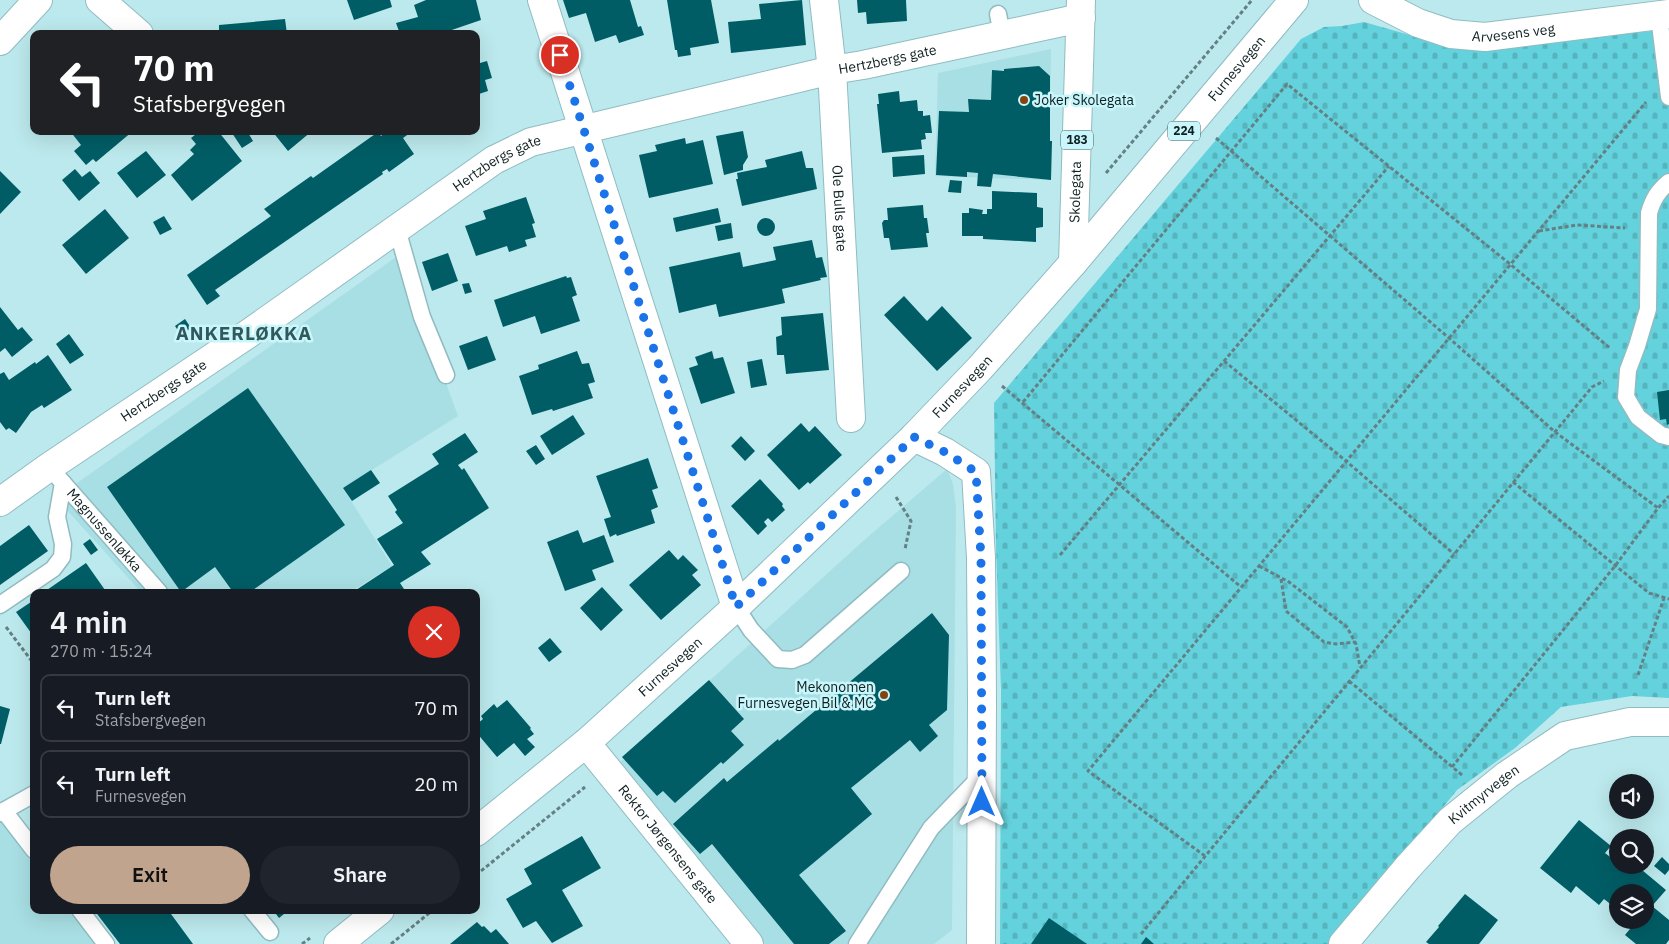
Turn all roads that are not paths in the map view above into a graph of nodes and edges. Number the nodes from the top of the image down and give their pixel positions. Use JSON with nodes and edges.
{"nodes":[{"id":1,"x":38,"y":0,"type":"edge"},
{"id":2,"x":100,"y":0,"type":"edge"},
{"id":3,"x":542,"y":0,"type":"edge"},
{"id":4,"x":824,"y":0,"type":"edge"},
{"id":5,"x":1294,"y":0,"type":"edge"},
{"id":6,"x":1373,"y":0,"type":"edge"},
{"id":7,"x":1081,"y":9,"type":"edge"},
{"id":8,"x":1662,"y":10,"type":"edge"},
{"id":9,"x":134,"y":30,"type":"edge"},
{"id":10,"x":0,"y":41,"type":"edge"},
{"id":11,"x":832,"y":70,"type":"junction"},
{"id":12,"x":1668,"y":90,"type":"edge"},
{"id":13,"x":584,"y":129,"type":"junction"},
{"id":14,"x":1669,"y":182,"type":"edge"},
{"id":15,"x":396,"y":229,"type":"junction"},
{"id":16,"x":1073,"y":263,"type":"junction"},
{"id":17,"x":446,"y":375,"type":"dead end"},
{"id":18,"x":851,"y":418,"type":"dead end"},
{"id":19,"x":914,"y":437,"type":"junction"},
{"id":20,"x":1669,"y":437,"type":"edge"},
{"id":21,"x":56,"y":475,"type":"junction"},
{"id":22,"x":0,"y":502,"type":"edge"},
{"id":23,"x":901,"y":571,"type":"road end"},
{"id":24,"x":156,"y":589,"type":"edge"},
{"id":25,"x":0,"y":605,"type":"edge"},
{"id":26,"x":736,"y":607,"type":"junction"},
{"id":27,"x":1669,"y":722,"type":"edge"},
{"id":28,"x":586,"y":743,"type":"junction"},
{"id":29,"x":982,"y":775,"type":"junction"},
{"id":30,"x":30,"y":796,"type":"edge"},
{"id":31,"x":2,"y":812,"type":"edge"},
{"id":32,"x":480,"y":829,"type":"edge"},
{"id":33,"x":30,"y":845,"type":"edge"},
{"id":34,"x":83,"y":914,"type":"edge"},
{"id":35,"x":255,"y":914,"type":"edge"},
{"id":36,"x":375,"y":914,"type":"edge"},
{"id":37,"x":270,"y":932,"type":"dead end"},
{"id":38,"x":981,"y":935,"type":"edge"},
{"id":39,"x":106,"y":944,"type":"edge"},
{"id":40,"x":338,"y":944,"type":"edge"},
{"id":41,"x":749,"y":944,"type":"edge"},
{"id":42,"x":858,"y":944,"type":"edge"},
{"id":43,"x":1343,"y":944,"type":"edge"}],
"edges":[{"from":1,"to":10,"type":"street"},
{"from":2,"to":9,"type":"street"},
{"from":3,"to":13,"type":"street"},
{"from":4,"to":11,"type":"street","name":"Ole Bulls gate"},
{"from":5,"to":16,"type":"street","name":"Furnesvegen","number":"224"},
{"from":6,"to":8,"type":"street","name":"Arvesens veg"},
{"from":7,"to":11,"type":"street","name":"Hertzbergs gate"},
{"from":7,"to":16,"type":"street","name":"Skolegata","number":"183"},
{"from":8,"to":12,"type":"lane"},
{"from":11,"to":13,"type":"street","name":"Hertzbergs gate"},
{"from":11,"to":18,"type":"street","name":"Ole Bulls gate"},
{"from":13,"to":15,"type":"street","name":"Hertzbergs gate"},
{"from":13,"to":26,"type":"street"},
{"from":14,"to":20,"type":"lane"},
{"from":15,"to":17,"type":"lane"},
{"from":15,"to":21,"type":"street","name":"Hertzbergs gate"},
{"from":16,"to":19,"type":"street","name":"Furnesvegen","number":"224"},
{"from":19,"to":26,"type":"street","name":"Furnesvegen","number":"224"},
{"from":19,"to":29,"type":"street"},
{"from":21,"to":22,"type":"street","name":"Hertzbergs gate"},
{"from":21,"to":24,"type":"lane","name":"Magnussenløkka"},
{"from":21,"to":25,"type":"lane"},
{"from":23,"to":26,"type":"lane"},
{"from":26,"to":28,"type":"street","name":"Furnesvegen","number":"224"},
{"from":27,"to":43,"type":"street","name":"Kvitmyrvegen"},
{"from":28,"to":32,"type":"street","name":"Furnesvegen","number":"224"},
{"from":28,"to":41,"type":"street","name":"Rektor Jørgensens gate"},
{"from":29,"to":38,"type":"street"},
{"from":29,"to":42,"type":"lane"},
{"from":30,"to":31,"type":"lane"},
{"from":31,"to":33,"type":"lane"},
{"from":34,"to":39,"type":"lane"},
{"from":35,"to":37,"type":"lane"},
{"from":36,"to":40,"type":"street"}]}
